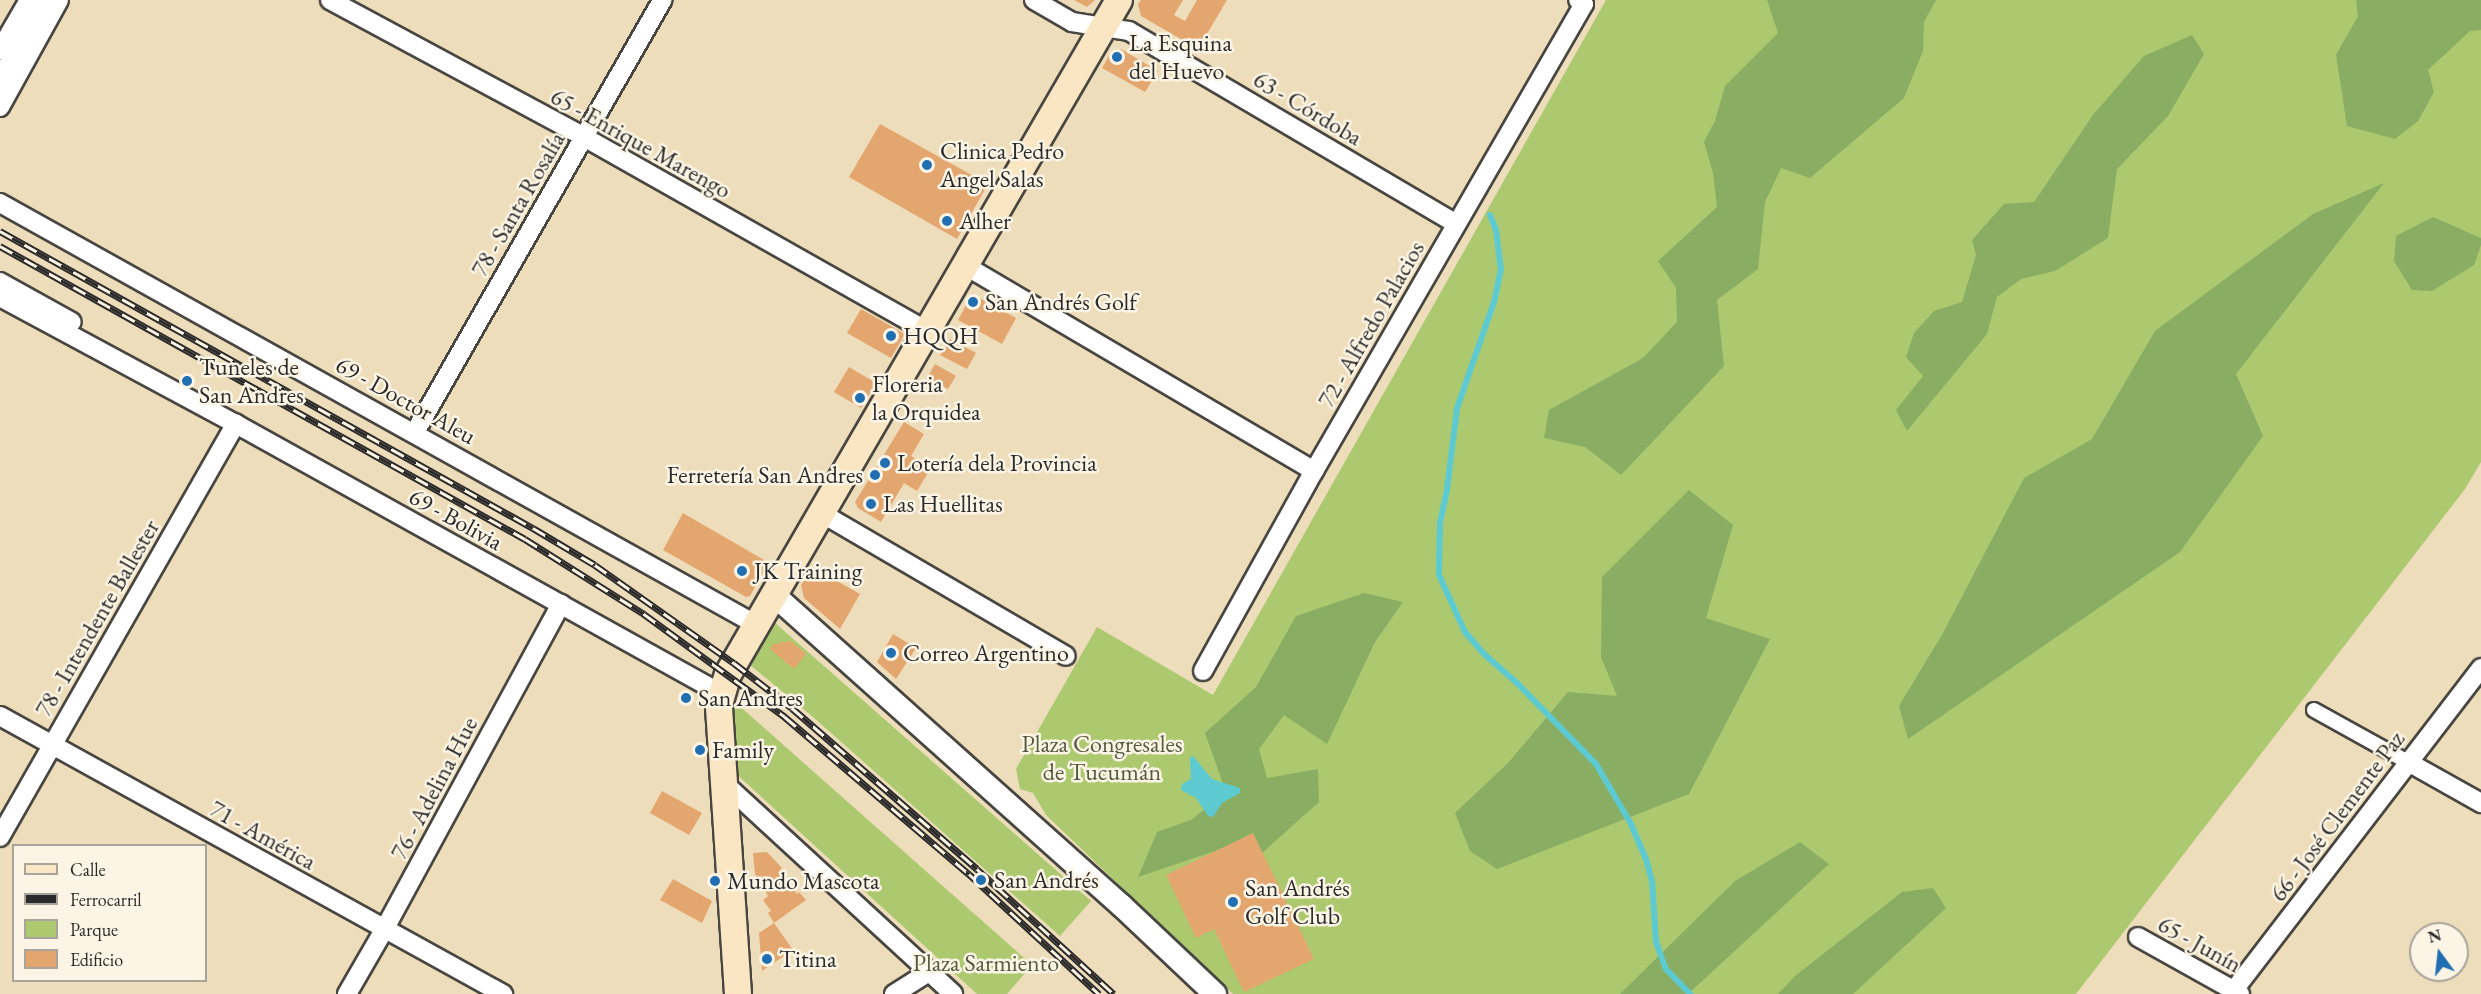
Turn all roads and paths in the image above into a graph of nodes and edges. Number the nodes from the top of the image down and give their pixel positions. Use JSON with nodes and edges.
{"nodes":[{"id":1,"x":28,"y":0,"type":"edge"},
{"id":2,"x":44,"y":0,"type":"edge"},
{"id":3,"x":59,"y":0,"type":"edge"},
{"id":4,"x":330,"y":0,"type":"edge"},
{"id":5,"x":662,"y":0,"type":"edge"},
{"id":6,"x":1034,"y":0,"type":"edge"},
{"id":7,"x":1119,"y":0,"type":"edge"},
{"id":8,"x":1581,"y":2,"type":"edge"},
{"id":9,"x":1103,"y":28,"type":"junction"},
{"id":10,"x":0,"y":50,"type":"edge"},
{"id":11,"x":0,"y":79,"type":"edge"},
{"id":12,"x":0,"y":107,"type":"edge"},
{"id":13,"x":584,"y":137,"type":"junction"},
{"id":14,"x":0,"y":203,"type":"edge"},
{"id":15,"x":1456,"y":224,"type":"junction"},
{"id":16,"x":966,"y":266,"type":"junction"},
{"id":17,"x":0,"y":282,"type":"edge"},
{"id":18,"x":0,"y":297,"type":"edge"},
{"id":19,"x":928,"y":332,"type":"junction"},
{"id":20,"x":168,"y":387,"type":"junction"},
{"id":21,"x":236,"y":424,"type":"junction"},
{"id":22,"x":415,"y":432,"type":"junction"},
{"id":23,"x":1314,"y":471,"type":"junction"},
{"id":24,"x":823,"y":514,"type":"junction"},
{"id":25,"x":774,"y":595,"type":"junction"},
{"id":26,"x":561,"y":604,"type":"junction"},
{"id":27,"x":757,"y":625,"type":"junction"},
{"id":28,"x":1066,"y":656,"type":"dead end"},
{"id":29,"x":2481,"y":668,"type":"edge"},
{"id":30,"x":1203,"y":671,"type":"dead end"},
{"id":31,"x":720,"y":693,"type":"junction"},
{"id":32,"x":2314,"y":710,"type":"dead end"},
{"id":33,"x":0,"y":716,"type":"edge"},
{"id":34,"x":52,"y":745,"type":"junction"},
{"id":35,"x":2408,"y":762,"type":"junction"},
{"id":36,"x":725,"y":784,"type":"junction"},
{"id":37,"x":2481,"y":803,"type":"edge"},
{"id":38,"x":0,"y":837,"type":"edge"},
{"id":39,"x":384,"y":930,"type":"junction"},
{"id":40,"x":2138,"y":937,"type":"dead end"},
{"id":41,"x":929,"y":972,"type":"junction"},
{"id":42,"x":2235,"y":993,"type":"edge"},
{"id":43,"x":347,"y":994,"type":"edge"},
{"id":44,"x":503,"y":994,"type":"edge"},
{"id":45,"x":738,"y":994,"type":"edge"},
{"id":46,"x":894,"y":994,"type":"edge"},
{"id":47,"x":953,"y":994,"type":"edge"},
{"id":48,"x":1215,"y":994,"type":"edge"}],
"edges":[{"from":1,"to":10,"type":"street"},
{"from":2,"to":11,"type":"street"},
{"from":3,"to":12,"type":"street"},
{"from":4,"to":13,"type":"street","name":"65 - Enrique Marengo"},
{"from":5,"to":13,"type":"street","name":"78 - Santa Rosalía"},
{"from":6,"to":9,"type":"street","name":"63 - Córdoba"},
{"from":7,"to":9,"type":"main road"},
{"from":8,"to":15,"type":"street","name":"72 - Alfredo Palacios"},
{"from":9,"to":15,"type":"street","name":"63 - Córdoba"},
{"from":9,"to":16,"type":"main road"},
{"from":13,"to":19,"type":"street","name":"65 - Enrique Marengo"},
{"from":13,"to":22,"type":"street","name":"78 - Santa Rosalía"},
{"from":14,"to":22,"type":"street","name":"69 - Doctor Aleu"},
{"from":15,"to":23,"type":"street","name":"72 - Alfredo Palacios"},
{"from":16,"to":19,"type":"main road"},
{"from":16,"to":23,"type":"street"},
{"from":17,"to":20,"type":"street","name":"69 - Bolivia"},
{"from":18,"to":20,"type":"street","name":"69 - Bolivia"},
{"from":19,"to":24,"type":"main road"},
{"from":20,"to":21,"type":"street","name":"69 - Bolivia"},
{"from":21,"to":26,"type":"street","name":"69 - Bolivia"},
{"from":21,"to":34,"type":"street","name":"78 - Intendente Ballester"},
{"from":22,"to":27,"type":"street","name":"69 - Doctor Aleu"},
{"from":23,"to":30,"type":"street","name":"72 - Alfredo Palacios"},
{"from":24,"to":25,"type":"main road"},
{"from":24,"to":28,"type":"street"},
{"from":25,"to":27,"type":"main road"},
{"from":25,"to":48,"type":"street"},
{"from":26,"to":31,"type":"street","name":"69 - Bolivia"},
{"from":26,"to":39,"type":"street","name":"76 - Adelina Hue"},
{"from":27,"to":31,"type":"main road"},
{"from":29,"to":35,"type":"street","name":"66 - José Clemente Paz"},
{"from":31,"to":36,"type":"main road"},
{"from":32,"to":35,"type":"street"},
{"from":33,"to":34,"type":"street","name":"71 - América"},
{"from":34,"to":38,"type":"street","name":"78 - Intendente Ballester"},
{"from":34,"to":39,"type":"street","name":"71 - América"},
{"from":35,"to":37,"type":"street"},
{"from":35,"to":42,"type":"street","name":"66 - José Clemente Paz"},
{"from":36,"to":41,"type":"street"},
{"from":36,"to":45,"type":"main road"},
{"from":39,"to":43,"type":"street","name":"76 - Adelina Hue"},
{"from":39,"to":44,"type":"street","name":"71 - América"},
{"from":40,"to":42,"type":"street","name":"65 - Junín"},
{"from":41,"to":46,"type":"street"},
{"from":41,"to":47,"type":"street"}]}
